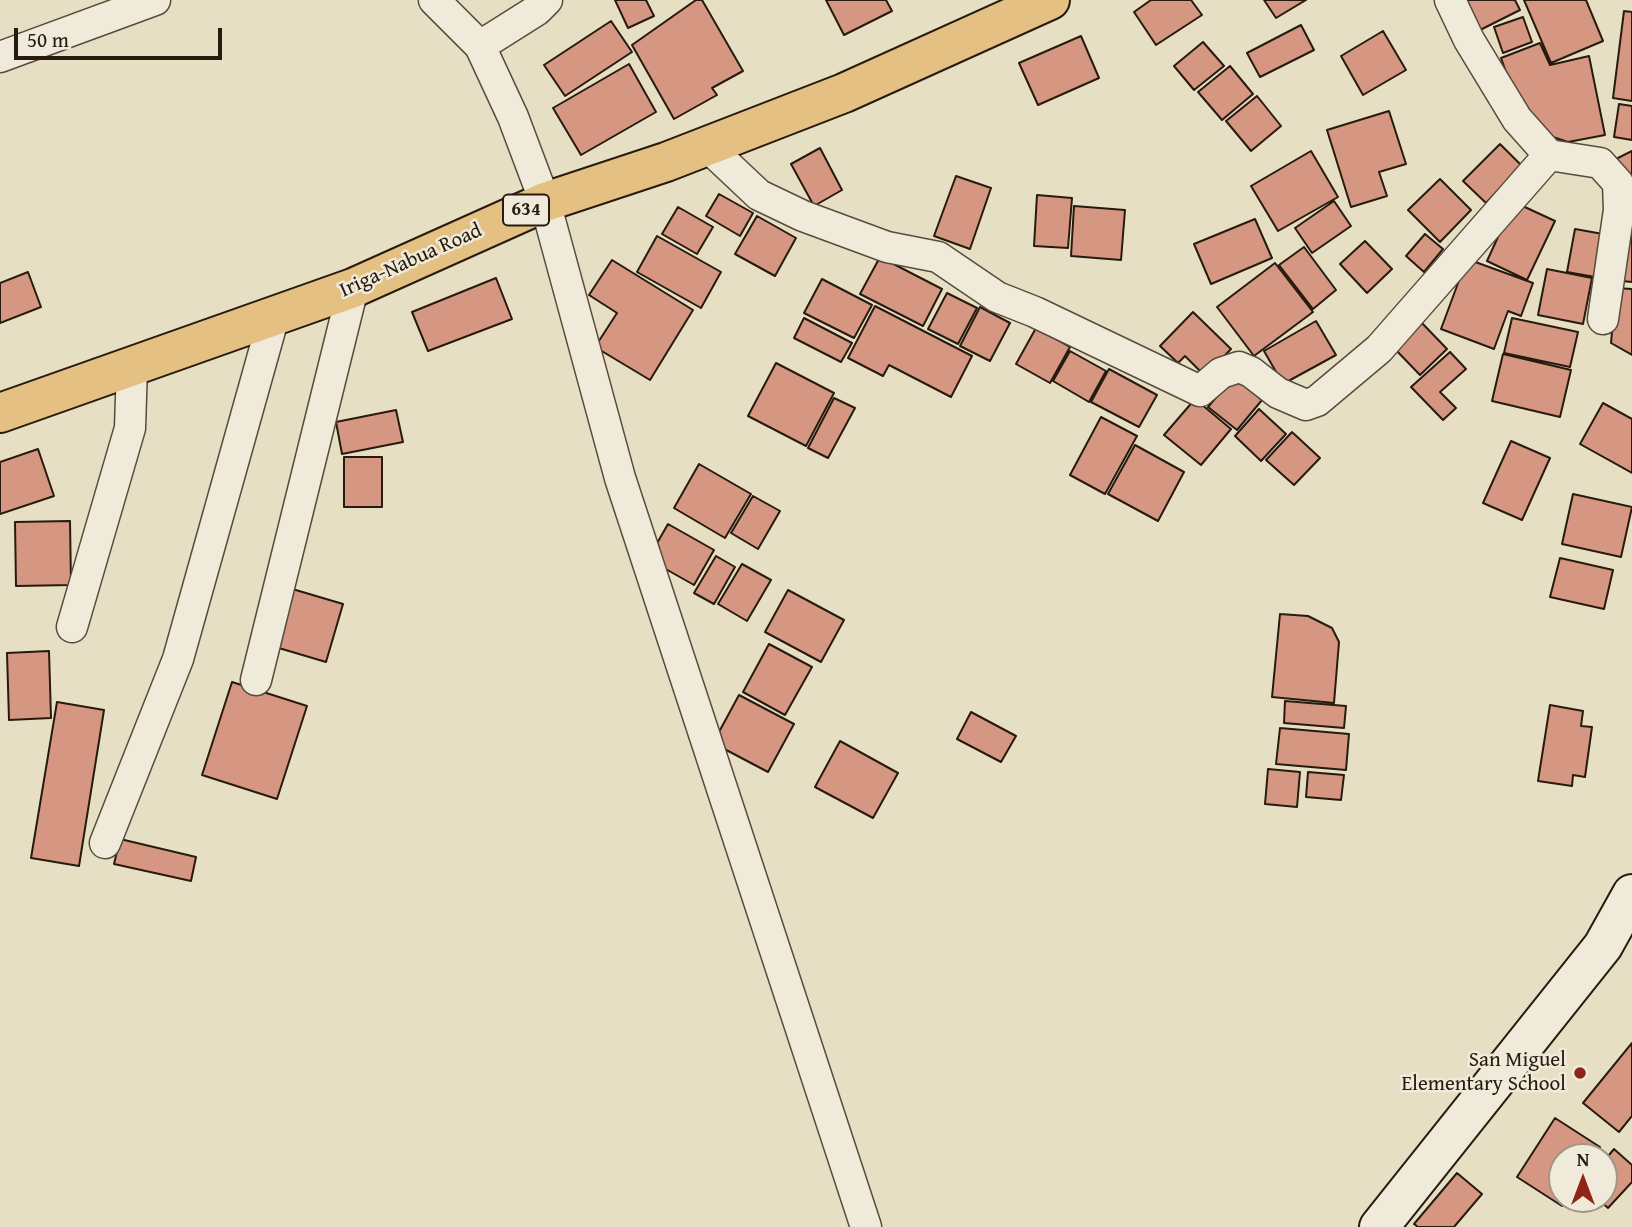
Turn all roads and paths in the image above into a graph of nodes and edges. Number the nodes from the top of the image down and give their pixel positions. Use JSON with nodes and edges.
{"nodes":[{"id":1,"x":155,"y":0,"type":"edge"},
{"id":2,"x":434,"y":0,"type":"edge"},
{"id":3,"x":547,"y":0,"type":"edge"},
{"id":4,"x":1050,"y":0,"type":"edge"},
{"id":5,"x":1450,"y":0,"type":"edge"},
{"id":6,"x":480,"y":46,"type":"junction"},
{"id":7,"x":0,"y":57,"type":"edge"},
{"id":8,"x":706,"y":146,"type":"junction"},
{"id":9,"x":1549,"y":155,"type":"junction"},
{"id":10,"x":545,"y":202,"type":"junction"},
{"id":11,"x":353,"y":288,"type":"junction"},
{"id":12,"x":274,"y":316,"type":"junction"},
{"id":13,"x":1603,"y":319,"type":"dead end"},
{"id":14,"x":132,"y":366,"type":"junction"},
{"id":15,"x":0,"y":413,"type":"edge"},
{"id":16,"x":72,"y":627,"type":"dead end"},
{"id":17,"x":256,"y":680,"type":"dead end"},
{"id":18,"x":105,"y":843,"type":"dead end"},
{"id":19,"x":1632,"y":894,"type":"edge"},
{"id":20,"x":866,"y":1227,"type":"edge"},
{"id":21,"x":1379,"y":1227,"type":"edge"}],
"edges":[{"from":1,"to":7,"type":"street"},
{"from":2,"to":6,"type":"street"},
{"from":3,"to":6,"type":"street"},
{"from":4,"to":8,"type":"main road","name":"Iriga-Nabua Road","number":"634"},
{"from":5,"to":9,"type":"street"},
{"from":6,"to":10,"type":"street"},
{"from":8,"to":9,"type":"street"},
{"from":8,"to":10,"type":"main road","name":"Iriga-Nabua Road","number":"634"},
{"from":9,"to":13,"type":"street"},
{"from":10,"to":11,"type":"main road","name":"Iriga-Nabua Road","number":"634"},
{"from":10,"to":20,"type":"street"},
{"from":11,"to":12,"type":"main road","name":"Iriga-Nabua Road","number":"634"},
{"from":11,"to":17,"type":"street"},
{"from":12,"to":14,"type":"main road","name":"Iriga-Nabua Road","number":"634"},
{"from":12,"to":18,"type":"street"},
{"from":14,"to":15,"type":"main road","name":"Iriga-Nabua Road","number":"634"},
{"from":14,"to":16,"type":"street"},
{"from":19,"to":21,"type":"street"}]}
